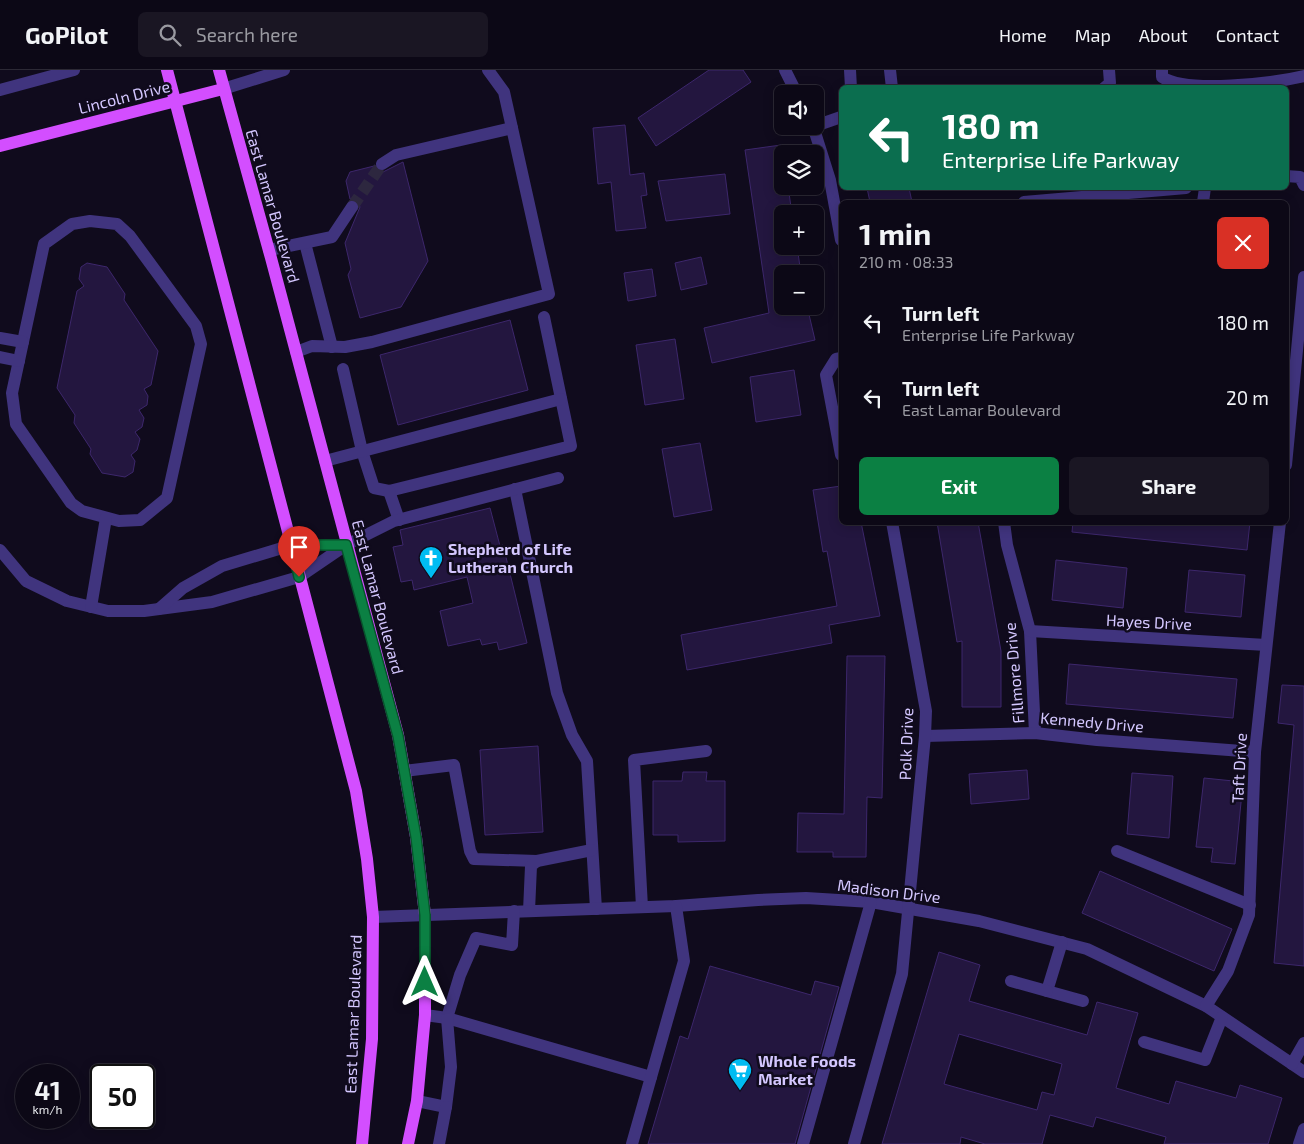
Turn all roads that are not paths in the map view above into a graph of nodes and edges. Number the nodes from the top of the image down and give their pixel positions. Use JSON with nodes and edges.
{"nodes":[{"id":1,"x":74,"y":70,"type":"edge"},
{"id":2,"x":167,"y":70,"type":"edge"},
{"id":3,"x":219,"y":70,"type":"edge"},
{"id":4,"x":284,"y":70,"type":"edge"},
{"id":5,"x":488,"y":70,"type":"edge"},
{"id":6,"x":785,"y":70,"type":"edge"},
{"id":7,"x":850,"y":70,"type":"edge"},
{"id":8,"x":890,"y":70,"type":"edge"},
{"id":9,"x":1109,"y":70,"type":"edge"},
{"id":10,"x":1162,"y":70,"type":"edge"},
{"id":11,"x":1304,"y":76,"type":"edge"},
{"id":12,"x":792,"y":85,"type":"edge"},
{"id":13,"x":851,"y":85,"type":"edge"},
{"id":14,"x":892,"y":85,"type":"edge"},
{"id":15,"x":1107,"y":85,"type":"edge"},
{"id":16,"x":1207,"y":85,"type":"edge"},
{"id":17,"x":1233,"y":85,"type":"edge"},
{"id":18,"x":223,"y":89,"type":"junction"},
{"id":19,"x":0,"y":90,"type":"edge"},
{"id":20,"x":175,"y":101,"type":"junction"},
{"id":21,"x":839,"y":118,"type":"edge"},
{"id":22,"x":824,"y":123,"type":"edge"},
{"id":23,"x":512,"y":128,"type":"junction"},
{"id":24,"x":817,"y":135,"type":"edge"},
{"id":25,"x":0,"y":146,"type":"edge"},
{"id":26,"x":382,"y":164,"type":"tunnel mouth"},
{"id":27,"x":1289,"y":176,"type":"edge"},
{"id":28,"x":1304,"y":185,"type":"edge"},
{"id":29,"x":1166,"y":190,"type":"edge"},
{"id":30,"x":1065,"y":200,"type":"edge"},
{"id":31,"x":352,"y":206,"type":"tunnel mouth"},
{"id":32,"x":839,"y":229,"type":"edge"},
{"id":33,"x":305,"y":243,"type":"junction"},
{"id":34,"x":269,"y":250,"type":"junction"},
{"id":35,"x":1304,"y":277,"type":"edge"},
{"id":36,"x":544,"y":317,"type":"dead end"},
{"id":37,"x":0,"y":338,"type":"edge"},
{"id":38,"x":23,"y":342,"type":"junction"},
{"id":39,"x":332,"y":347,"type":"junction"},
{"id":40,"x":296,"y":352,"type":"junction"},
{"id":41,"x":0,"y":357,"type":"edge"},
{"id":42,"x":839,"y":358,"type":"edge"},
{"id":43,"x":19,"y":361,"type":"junction"},
{"id":44,"x":343,"y":369,"type":"dead end"},
{"id":45,"x":561,"y":399,"type":"junction"},
{"id":46,"x":1289,"y":434,"type":"edge"},
{"id":47,"x":839,"y":444,"type":"edge"},
{"id":48,"x":362,"y":451,"type":"junction"},
{"id":49,"x":325,"y":461,"type":"junction"},
{"id":50,"x":558,"y":478,"type":"dead end"},
{"id":51,"x":515,"y":489,"type":"junction"},
{"id":52,"x":389,"y":491,"type":"junction"},
{"id":53,"x":106,"y":518,"type":"junction"},
{"id":54,"x":399,"y":520,"type":"junction"},
{"id":55,"x":893,"y":525,"type":"edge"},
{"id":56,"x":1004,"y":525,"type":"edge"},
{"id":57,"x":1280,"y":525,"type":"edge"},
{"id":58,"x":292,"y":545,"type":"junction"},
{"id":59,"x":346,"y":545,"type":"junction"},
{"id":60,"x":0,"y":550,"type":"edge"},
{"id":61,"x":299,"y":577,"type":"junction"},
{"id":62,"x":91,"y":607,"type":"junction"},
{"id":63,"x":159,"y":609,"type":"junction"},
{"id":64,"x":1030,"y":631,"type":"junction"},
{"id":65,"x":1266,"y":645,"type":"junction"},
{"id":66,"x":1035,"y":733,"type":"junction"},
{"id":67,"x":925,"y":736,"type":"junction"},
{"id":68,"x":706,"y":751,"type":"dead end"},
{"id":69,"x":1255,"y":752,"type":"junction"},
{"id":70,"x":404,"y":771,"type":"junction"},
{"id":71,"x":592,"y":850,"type":"junction"},
{"id":72,"x":1117,"y":851,"type":"dead end"},
{"id":73,"x":537,"y":861,"type":"junction"},
{"id":74,"x":871,"y":902,"type":"junction"},
{"id":75,"x":1250,"y":905,"type":"junction"},
{"id":76,"x":676,"y":906,"type":"junction"},
{"id":77,"x":642,"y":907,"type":"junction"},
{"id":78,"x":909,"y":908,"type":"junction"},
{"id":79,"x":596,"y":909,"type":"junction"},
{"id":80,"x":514,"y":911,"type":"junction"},
{"id":81,"x":529,"y":911,"type":"junction"},
{"id":82,"x":425,"y":915,"type":"junction"},
{"id":83,"x":373,"y":917,"type":"junction"},
{"id":84,"x":1062,"y":942,"type":"junction"},
{"id":85,"x":1012,"y":981,"type":"dead end"},
{"id":86,"x":1047,"y":991,"type":"junction"},
{"id":87,"x":1083,"y":1001,"type":"dead end"},
{"id":88,"x":1206,"y":1006,"type":"junction"},
{"id":89,"x":425,"y":1015,"type":"junction"},
{"id":90,"x":1222,"y":1017,"type":"junction"},
{"id":91,"x":447,"y":1018,"type":"junction"},
{"id":92,"x":1144,"y":1042,"type":"dead end"},
{"id":93,"x":1304,"y":1043,"type":"edge"},
{"id":94,"x":1292,"y":1064,"type":"junction"},
{"id":95,"x":1304,"y":1072,"type":"edge"},
{"id":96,"x":651,"y":1076,"type":"junction"},
{"id":97,"x":417,"y":1101,"type":"junction"},
{"id":98,"x":446,"y":1107,"type":"junction"},
{"id":99,"x":1304,"y":1129,"type":"edge"},
{"id":100,"x":362,"y":1144,"type":"edge"},
{"id":101,"x":408,"y":1144,"type":"edge"},
{"id":102,"x":439,"y":1144,"type":"edge"},
{"id":103,"x":632,"y":1144,"type":"edge"},
{"id":104,"x":803,"y":1144,"type":"edge"},
{"id":105,"x":854,"y":1144,"type":"edge"},
{"id":106,"x":1299,"y":1144,"type":"edge"}],
"edges":[{"from":1,"to":19,"type":"street"},
{"from":2,"to":20,"type":"main road","name":"East Lamar Boulevard"},
{"from":3,"to":18,"type":"main road","name":"East Lamar Boulevard"},
{"from":4,"to":18,"type":"street","name":"Lincoln Drive"},
{"from":5,"to":23,"type":"street"},
{"from":6,"to":12,"type":"street"},
{"from":7,"to":13,"type":"street"},
{"from":8,"to":14,"type":"street"},
{"from":9,"to":15,"type":"street"},
{"from":10,"to":16,"type":"street"},
{"from":11,"to":17,"type":"street"},
{"from":18,"to":20,"type":"main road","name":"Lincoln Drive"},
{"from":18,"to":34,"type":"main road","name":"East Lamar Boulevard"},
{"from":20,"to":25,"type":"main road","name":"Lincoln Drive"},
{"from":20,"to":58,"type":"main road","name":"East Lamar Boulevard"},
{"from":21,"to":22,"type":"street"},
{"from":23,"to":26,"type":"street"},
{"from":23,"to":39,"type":"street"},
{"from":24,"to":32,"type":"street"},
{"from":27,"to":28,"type":"street"},
{"from":29,"to":30,"type":"street"},
{"from":31,"to":33,"type":"street"},
{"from":33,"to":34,"type":"street"},
{"from":33,"to":39,"type":"street"},
{"from":34,"to":40,"type":"main road","name":"East Lamar Boulevard"},
{"from":35,"to":46,"type":"street"},
{"from":36,"to":45,"type":"street"},
{"from":37,"to":38,"type":"street"},
{"from":38,"to":43,"type":"street"},
{"from":38,"to":53,"type":"street"},
{"from":39,"to":40,"type":"street"},
{"from":40,"to":49,"type":"main road","name":"East Lamar Boulevard"},
{"from":41,"to":43,"type":"street"},
{"from":42,"to":47,"type":"street"},
{"from":43,"to":53,"type":"street"},
{"from":44,"to":48,"type":"street"},
{"from":45,"to":48,"type":"street"},
{"from":45,"to":52,"type":"street"},
{"from":48,"to":49,"type":"street"},
{"from":48,"to":52,"type":"street"},
{"from":49,"to":59,"type":"main road","name":"East Lamar Boulevard"},
{"from":50,"to":51,"type":"street"},
{"from":51,"to":54,"type":"street"},
{"from":51,"to":71,"type":"street"},
{"from":52,"to":54,"type":"street"},
{"from":53,"to":62,"type":"street"},
{"from":54,"to":59,"type":"street"},
{"from":55,"to":67,"type":"street","name":"Polk Drive"},
{"from":56,"to":64,"type":"street","name":"Fillmore Drive"},
{"from":57,"to":65,"type":"street","name":"Taft Drive"},
{"from":58,"to":59,"type":"street"},
{"from":58,"to":61,"type":"main road","name":"East Lamar Boulevard"},
{"from":58,"to":63,"type":"street"},
{"from":59,"to":61,"type":"street"},
{"from":59,"to":70,"type":"main road","name":"East Lamar Boulevard"},
{"from":60,"to":62,"type":"street"},
{"from":61,"to":63,"type":"street"},
{"from":61,"to":83,"type":"main road","name":"East Lamar Boulevard"},
{"from":62,"to":63,"type":"street"},
{"from":64,"to":65,"type":"street","name":"Hayes Drive"},
{"from":64,"to":66,"type":"street","name":"Fillmore Drive"},
{"from":65,"to":69,"type":"street","name":"Taft Drive"},
{"from":66,"to":67,"type":"street","name":"Kennedy Drive"},
{"from":66,"to":69,"type":"street","name":"Kennedy Drive"},
{"from":67,"to":78,"type":"street","name":"Polk Drive"},
{"from":68,"to":77,"type":"street"},
{"from":69,"to":75,"type":"street","name":"Taft Drive"},
{"from":70,"to":73,"type":"street"},
{"from":70,"to":82,"type":"main road","name":"East Lamar Boulevard"},
{"from":71,"to":73,"type":"street"},
{"from":71,"to":79,"type":"street"},
{"from":72,"to":75,"type":"street"},
{"from":73,"to":81,"type":"street"},
{"from":74,"to":76,"type":"street","name":"Madison Drive"},
{"from":74,"to":78,"type":"street","name":"Madison Drive"},
{"from":74,"to":104,"type":"street"},
{"from":75,"to":88,"type":"street","name":"Taft Drive"},
{"from":76,"to":77,"type":"street","name":"Madison Drive"},
{"from":76,"to":96,"type":"street"},
{"from":77,"to":79,"type":"street","name":"Madison Drive"},
{"from":78,"to":84,"type":"street","name":"Madison Drive"},
{"from":78,"to":105,"type":"street","name":"Polk Drive"},
{"from":79,"to":81,"type":"street","name":"Madison Drive"},
{"from":80,"to":81,"type":"street","name":"Madison Drive"},
{"from":80,"to":82,"type":"street","name":"Madison Drive"},
{"from":80,"to":91,"type":"street"},
{"from":82,"to":83,"type":"street","name":"Madison Drive"},
{"from":82,"to":89,"type":"main road","name":"East Lamar Boulevard"},
{"from":83,"to":100,"type":"main road","name":"East Lamar Boulevard"},
{"from":84,"to":86,"type":"street"},
{"from":84,"to":88,"type":"street","name":"Madison Drive"},
{"from":85,"to":86,"type":"street"},
{"from":86,"to":87,"type":"street"},
{"from":88,"to":90,"type":"street","name":"Madison Drive"},
{"from":89,"to":91,"type":"street"},
{"from":89,"to":97,"type":"main road","name":"East Lamar Boulevard"},
{"from":90,"to":92,"type":"street"},
{"from":90,"to":94,"type":"street","name":"Madison Drive"},
{"from":91,"to":96,"type":"street"},
{"from":91,"to":98,"type":"street"},
{"from":93,"to":94,"type":"street"},
{"from":94,"to":95,"type":"street","name":"Madison Drive"},
{"from":96,"to":103,"type":"street"},
{"from":97,"to":98,"type":"street"},
{"from":97,"to":101,"type":"main road","name":"East Lamar Boulevard"},
{"from":98,"to":102,"type":"street"},
{"from":99,"to":106,"type":"street"}]}
